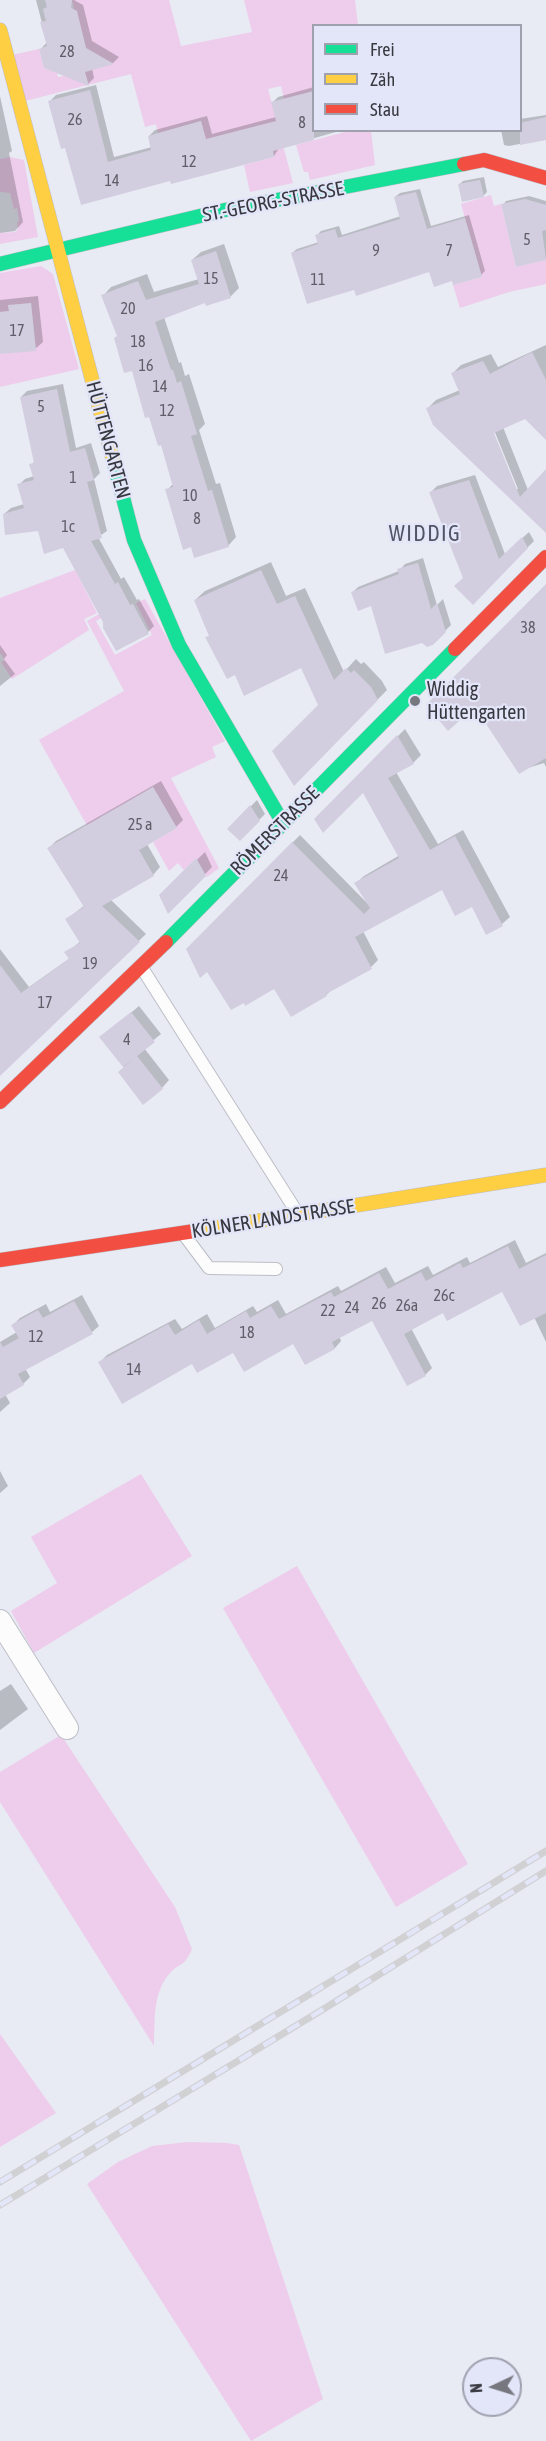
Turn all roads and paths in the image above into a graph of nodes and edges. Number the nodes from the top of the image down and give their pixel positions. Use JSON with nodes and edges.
{"nodes":[{"id":1,"x":0,"y":30,"type":"edge"},
{"id":2,"x":546,"y":178,"type":"edge"},
{"id":3,"x":57,"y":251,"type":"junction"},
{"id":4,"x":0,"y":264,"type":"edge"},
{"id":5,"x":546,"y":557,"type":"edge"},
{"id":6,"x":283,"y":823,"type":"junction"},
{"id":7,"x":142,"y":967,"type":"junction"},
{"id":8,"x":0,"y":1102,"type":"edge"},
{"id":9,"x":546,"y":1175,"type":"edge"},
{"id":10,"x":299,"y":1216,"type":"junction"},
{"id":11,"x":183,"y":1233,"type":"junction"},
{"id":12,"x":0,"y":1260,"type":"edge"},
{"id":13,"x":276,"y":1269,"type":"dead end"},
{"id":14,"x":0,"y":1621,"type":"edge"},
{"id":15,"x":67,"y":1728,"type":"dead end"}],
"edges":[{"from":1,"to":3,"type":"street","name":"HÜTTENGARTEN"},
{"from":2,"to":3,"type":"street","name":"ST.-GEORG-STRASSE"},
{"from":3,"to":4,"type":"street","name":"ST.-GEORG-STRASSE"},
{"from":3,"to":6,"type":"street","name":"HÜTTENGARTEN"},
{"from":5,"to":6,"type":"street","name":"RÖMERSTRASSE"},
{"from":6,"to":7,"type":"street","name":"RÖMERSTRASSE"},
{"from":7,"to":8,"type":"street","name":"RÖMERSTRASSE"},
{"from":7,"to":10,"type":"lane"},
{"from":9,"to":10,"type":"street","name":"KÖLNER LANDSTRASSE"},
{"from":10,"to":11,"type":"street","name":"KÖLNER LANDSTRASSE"},
{"from":11,"to":12,"type":"street","name":"KÖLNER LANDSTRASSE"},
{"from":11,"to":13,"type":"lane"},
{"from":14,"to":15,"type":"street"}]}
